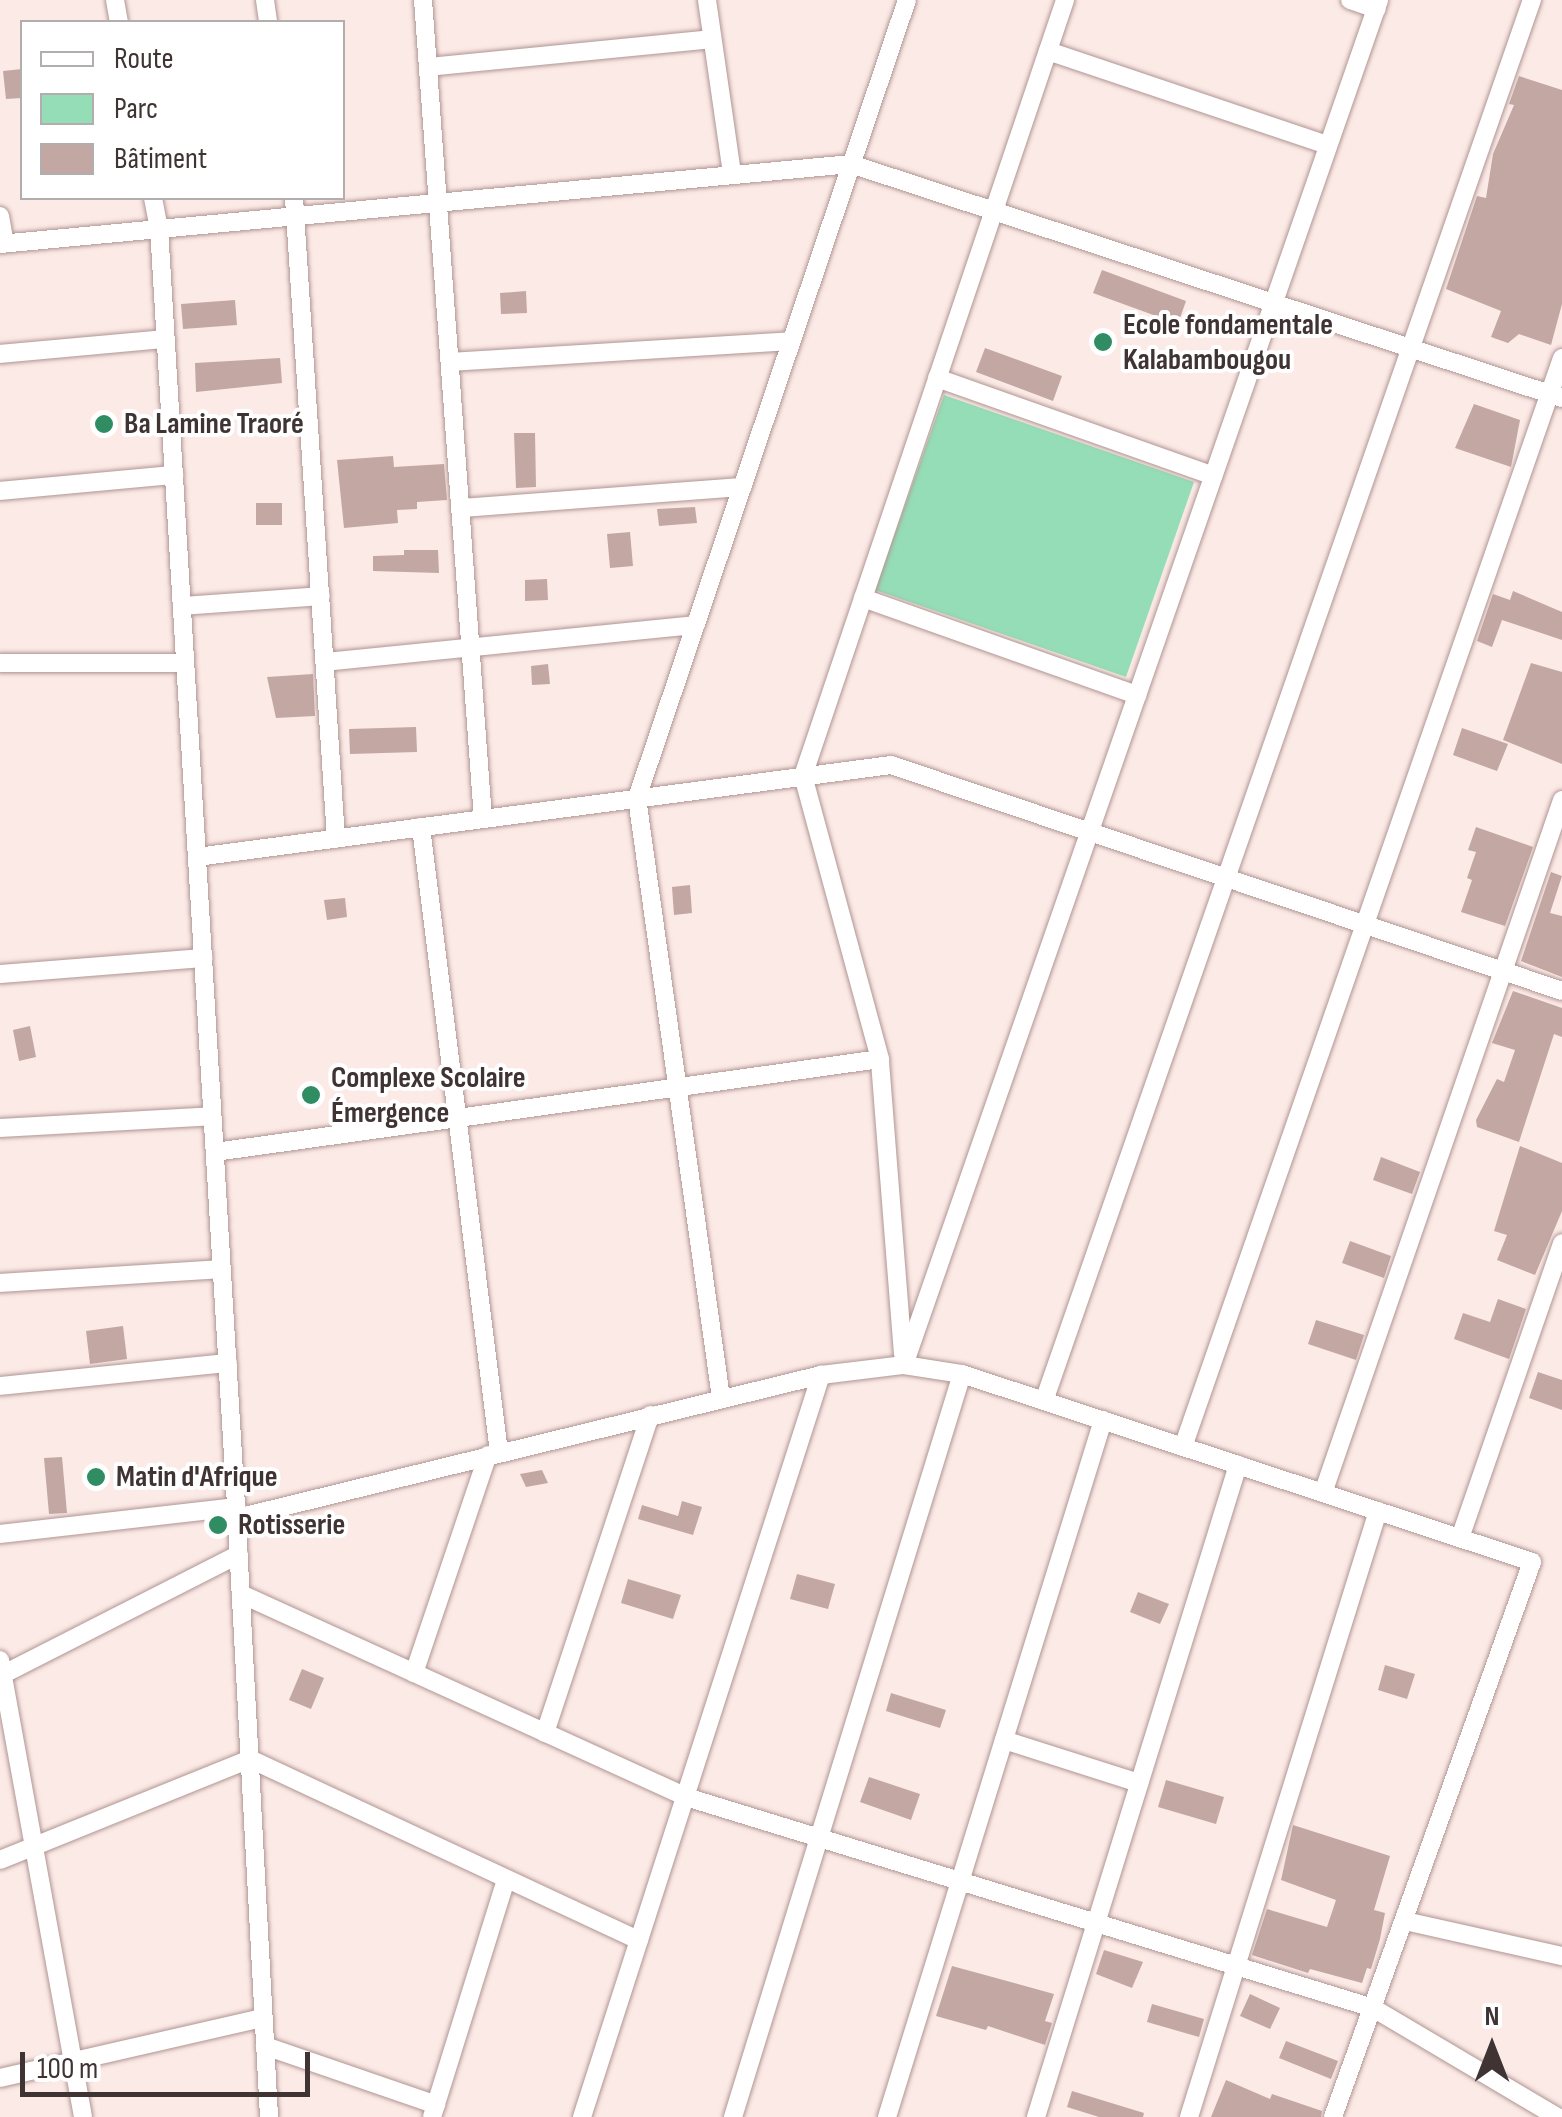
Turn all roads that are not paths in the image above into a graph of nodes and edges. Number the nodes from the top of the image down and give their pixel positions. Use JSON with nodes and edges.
{"nodes":[{"id":1,"x":423,"y":0,"type":"edge"},
{"id":2,"x":707,"y":0,"type":"edge"},
{"id":3,"x":907,"y":0,"type":"edge"},
{"id":4,"x":1066,"y":0,"type":"edge"},
{"id":5,"x":1350,"y":0,"type":"edge"},
{"id":6,"x":1532,"y":0,"type":"edge"},
{"id":7,"x":1377,"y":4,"type":"edge"},
{"id":8,"x":712,"y":39,"type":"junction"},
{"id":9,"x":1048,"y":50,"type":"junction"},
{"id":10,"x":428,"y":68,"type":"junction"},
{"id":11,"x":1328,"y":145,"type":"junction"},
{"id":12,"x":851,"y":164,"type":"junction"},
{"id":13,"x":732,"y":174,"type":"junction"},
{"id":14,"x":153,"y":200,"type":"edge"},
{"id":15,"x":438,"y":201,"type":"junction"},
{"id":16,"x":296,"y":206,"type":"edge"},
{"id":17,"x":994,"y":211,"type":"junction"},
{"id":18,"x":0,"y":216,"type":"edge"},
{"id":19,"x":159,"y":228,"type":"junction"},
{"id":20,"x":2,"y":244,"type":"edge"},
{"id":21,"x":1274,"y":303,"type":"junction"},
{"id":22,"x":165,"y":338,"type":"junction"},
{"id":23,"x":790,"y":342,"type":"junction"},
{"id":24,"x":1411,"y":348,"type":"junction"},
{"id":25,"x":0,"y":354,"type":"edge"},
{"id":26,"x":1562,"y":358,"type":"edge"},
{"id":27,"x":450,"y":362,"type":"junction"},
{"id":28,"x":938,"y":378,"type":"junction"},
{"id":29,"x":1556,"y":396,"type":"edge"},
{"id":30,"x":174,"y":475,"type":"junction"},
{"id":31,"x":1213,"y":476,"type":"junction"},
{"id":32,"x":742,"y":487,"type":"junction"},
{"id":33,"x":0,"y":491,"type":"edge"},
{"id":34,"x":460,"y":508,"type":"junction"},
{"id":35,"x":321,"y":596,"type":"junction"},
{"id":36,"x":863,"y":598,"type":"junction"},
{"id":37,"x":182,"y":606,"type":"junction"},
{"id":38,"x":695,"y":624,"type":"junction"},
{"id":39,"x":470,"y":647,"type":"junction"},
{"id":40,"x":325,"y":662,"type":"junction"},
{"id":41,"x":0,"y":663,"type":"edge"},
{"id":42,"x":185,"y":663,"type":"junction"},
{"id":43,"x":1137,"y":695,"type":"junction"},
{"id":44,"x":803,"y":776,"type":"junction"},
{"id":45,"x":637,"y":798,"type":"junction"},
{"id":46,"x":1562,"y":800,"type":"edge"},
{"id":47,"x":484,"y":819,"type":"junction"},
{"id":48,"x":421,"y":827,"type":"junction"},
{"id":49,"x":1090,"y":832,"type":"junction"},
{"id":50,"x":336,"y":839,"type":"junction"},
{"id":51,"x":197,"y":857,"type":"junction"},
{"id":52,"x":1226,"y":878,"type":"junction"},
{"id":53,"x":1365,"y":924,"type":"junction"},
{"id":54,"x":203,"y":958,"type":"junction"},
{"id":55,"x":1503,"y":971,"type":"junction"},
{"id":56,"x":0,"y":974,"type":"edge"},
{"id":57,"x":1562,"y":991,"type":"edge"},
{"id":58,"x":880,"y":1059,"type":"junction"},
{"id":59,"x":677,"y":1088,"type":"junction"},
{"id":60,"x":212,"y":1116,"type":"junction"},
{"id":61,"x":457,"y":1118,"type":"junction"},
{"id":62,"x":0,"y":1128,"type":"edge"},
{"id":63,"x":215,"y":1152,"type":"junction"},
{"id":64,"x":1562,"y":1243,"type":"edge"},
{"id":65,"x":222,"y":1269,"type":"junction"},
{"id":66,"x":0,"y":1283,"type":"edge"},
{"id":67,"x":228,"y":1363,"type":"junction"},
{"id":68,"x":904,"y":1364,"type":"junction"},
{"id":69,"x":962,"y":1374,"type":"junction"},
{"id":70,"x":821,"y":1375,"type":"junction"},
{"id":71,"x":0,"y":1386,"type":"edge"},
{"id":72,"x":721,"y":1398,"type":"junction"},
{"id":73,"x":1044,"y":1401,"type":"junction"},
{"id":74,"x":650,"y":1416,"type":"junction"},
{"id":75,"x":1102,"y":1420,"type":"junction"},
{"id":76,"x":1183,"y":1447,"type":"junction"},
{"id":77,"x":493,"y":1454,"type":"junction"},
{"id":78,"x":1238,"y":1465,"type":"junction"},
{"id":79,"x":1323,"y":1493,"type":"junction"},
{"id":80,"x":1378,"y":1511,"type":"junction"},
{"id":81,"x":237,"y":1513,"type":"junction"},
{"id":82,"x":0,"y":1534,"type":"edge"},
{"id":83,"x":1460,"y":1538,"type":"junction"},
{"id":84,"x":239,"y":1554,"type":"junction"},
{"id":85,"x":241,"y":1594,"type":"junction"},
{"id":86,"x":1,"y":1670,"type":"edge"},
{"id":87,"x":414,"y":1673,"type":"junction"},
{"id":88,"x":545,"y":1733,"type":"junction"},
{"id":89,"x":1004,"y":1740,"type":"junction"},
{"id":90,"x":250,"y":1759,"type":"junction"},
{"id":91,"x":1139,"y":1783,"type":"junction"},
{"id":92,"x":686,"y":1797,"type":"junction"},
{"id":93,"x":819,"y":1838,"type":"junction"},
{"id":94,"x":34,"y":1847,"type":"junction"},
{"id":95,"x":0,"y":1860,"type":"edge"},
{"id":96,"x":506,"y":1880,"type":"junction"},
{"id":97,"x":960,"y":1882,"type":"junction"},
{"id":98,"x":1405,"y":1921,"type":"junction"},
{"id":99,"x":1096,"y":1923,"type":"junction"},
{"id":100,"x":639,"y":1940,"type":"junction"},
{"id":101,"x":1562,"y":1956,"type":"edge"},
{"id":102,"x":1236,"y":1966,"type":"junction"},
{"id":103,"x":1373,"y":2008,"type":"junction"},
{"id":104,"x":263,"y":2018,"type":"junction"},
{"id":105,"x":265,"y":2046,"type":"junction"},
{"id":106,"x":73,"y":2062,"type":"junction"},
{"id":107,"x":0,"y":2078,"type":"edge"},
{"id":108,"x":434,"y":2111,"type":"edge"},
{"id":109,"x":83,"y":2117,"type":"edge"},
{"id":110,"x":268,"y":2117,"type":"edge"},
{"id":111,"x":582,"y":2117,"type":"edge"},
{"id":112,"x":733,"y":2117,"type":"edge"},
{"id":113,"x":887,"y":2117,"type":"edge"},
{"id":114,"x":1036,"y":2117,"type":"edge"},
{"id":115,"x":1189,"y":2117,"type":"edge"},
{"id":116,"x":1333,"y":2117,"type":"edge"},
{"id":117,"x":1557,"y":2117,"type":"edge"}],
"edges":[{"from":1,"to":10,"type":"street"},
{"from":2,"to":8,"type":"street"},
{"from":3,"to":12,"type":"street"},
{"from":4,"to":9,"type":"street"},
{"from":5,"to":7,"type":"street"},
{"from":6,"to":24,"type":"street"},
{"from":7,"to":11,"type":"street"},
{"from":8,"to":10,"type":"street"},
{"from":8,"to":13,"type":"street"},
{"from":9,"to":11,"type":"street"},
{"from":9,"to":17,"type":"street"},
{"from":10,"to":15,"type":"street"},
{"from":11,"to":21,"type":"street"},
{"from":12,"to":13,"type":"street"},
{"from":12,"to":17,"type":"street"},
{"from":12,"to":23,"type":"street"},
{"from":13,"to":15,"type":"street"},
{"from":14,"to":19,"type":"street"},
{"from":15,"to":16,"type":"street"},
{"from":15,"to":27,"type":"street"},
{"from":16,"to":19,"type":"street"},
{"from":16,"to":35,"type":"street"},
{"from":17,"to":21,"type":"street"},
{"from":17,"to":28,"type":"street"},
{"from":18,"to":20,"type":"street"},
{"from":19,"to":20,"type":"street"},
{"from":19,"to":22,"type":"street"},
{"from":21,"to":24,"type":"street"},
{"from":21,"to":31,"type":"street"},
{"from":22,"to":25,"type":"street"},
{"from":22,"to":30,"type":"street"},
{"from":23,"to":27,"type":"street"},
{"from":23,"to":32,"type":"street"},
{"from":24,"to":29,"type":"street"},
{"from":24,"to":52,"type":"street"},
{"from":26,"to":29,"type":"street"},
{"from":27,"to":34,"type":"street"},
{"from":28,"to":31,"type":"street"},
{"from":28,"to":36,"type":"street"},
{"from":29,"to":53,"type":"street"},
{"from":30,"to":33,"type":"street"},
{"from":30,"to":37,"type":"street"},
{"from":31,"to":43,"type":"street"},
{"from":32,"to":34,"type":"street"},
{"from":32,"to":38,"type":"street"},
{"from":34,"to":39,"type":"street"},
{"from":35,"to":37,"type":"street"},
{"from":35,"to":40,"type":"street"},
{"from":36,"to":43,"type":"street"},
{"from":36,"to":44,"type":"street"},
{"from":37,"to":42,"type":"street"},
{"from":38,"to":39,"type":"street"},
{"from":38,"to":45,"type":"street"},
{"from":39,"to":40,"type":"street"},
{"from":39,"to":47,"type":"street"},
{"from":40,"to":50,"type":"street"},
{"from":41,"to":42,"type":"street"},
{"from":42,"to":51,"type":"street"},
{"from":43,"to":49,"type":"street"},
{"from":44,"to":45,"type":"street"},
{"from":44,"to":49,"type":"street"},
{"from":44,"to":58,"type":"street"},
{"from":45,"to":47,"type":"street"},
{"from":45,"to":59,"type":"street"},
{"from":46,"to":55,"type":"street"},
{"from":47,"to":48,"type":"street"},
{"from":48,"to":50,"type":"street"},
{"from":48,"to":61,"type":"street"},
{"from":49,"to":52,"type":"street"},
{"from":49,"to":68,"type":"street"},
{"from":50,"to":51,"type":"street"},
{"from":51,"to":54,"type":"street"},
{"from":52,"to":53,"type":"street"},
{"from":52,"to":73,"type":"street"},
{"from":53,"to":55,"type":"street"},
{"from":53,"to":76,"type":"street"},
{"from":54,"to":56,"type":"street"},
{"from":54,"to":60,"type":"street"},
{"from":55,"to":57,"type":"street"},
{"from":55,"to":79,"type":"street"},
{"from":58,"to":59,"type":"street"},
{"from":58,"to":68,"type":"street"},
{"from":59,"to":61,"type":"street"},
{"from":59,"to":72,"type":"street"},
{"from":60,"to":62,"type":"street"},
{"from":60,"to":63,"type":"street"},
{"from":61,"to":63,"type":"street"},
{"from":61,"to":77,"type":"street"},
{"from":63,"to":65,"type":"street"},
{"from":64,"to":83,"type":"street"},
{"from":65,"to":66,"type":"street"},
{"from":65,"to":67,"type":"street"},
{"from":67,"to":71,"type":"street"},
{"from":67,"to":81,"type":"street"},
{"from":68,"to":69,"type":"street"},
{"from":68,"to":70,"type":"street"},
{"from":69,"to":73,"type":"street"},
{"from":69,"to":93,"type":"street"},
{"from":70,"to":72,"type":"street"},
{"from":70,"to":92,"type":"street"},
{"from":72,"to":74,"type":"street"},
{"from":73,"to":75,"type":"street"},
{"from":74,"to":77,"type":"street"},
{"from":74,"to":88,"type":"street"},
{"from":75,"to":76,"type":"street"},
{"from":75,"to":89,"type":"street"},
{"from":76,"to":78,"type":"street"},
{"from":77,"to":81,"type":"street"},
{"from":77,"to":87,"type":"street"},
{"from":78,"to":79,"type":"street"},
{"from":78,"to":91,"type":"street"},
{"from":79,"to":80,"type":"street"},
{"from":80,"to":83,"type":"street"},
{"from":80,"to":102,"type":"street"},
{"from":81,"to":82,"type":"street"},
{"from":81,"to":84,"type":"street"},
{"from":83,"to":98,"type":"street"},
{"from":84,"to":85,"type":"street"},
{"from":84,"to":86,"type":"street"},
{"from":85,"to":87,"type":"street"},
{"from":85,"to":90,"type":"street"},
{"from":86,"to":94,"type":"street"},
{"from":87,"to":88,"type":"street"},
{"from":88,"to":92,"type":"street"},
{"from":89,"to":91,"type":"street"},
{"from":89,"to":97,"type":"street"},
{"from":90,"to":94,"type":"street"},
{"from":90,"to":96,"type":"street"},
{"from":90,"to":104,"type":"street"},
{"from":91,"to":99,"type":"street"},
{"from":92,"to":93,"type":"street"},
{"from":92,"to":100,"type":"street"},
{"from":93,"to":97,"type":"street"},
{"from":93,"to":112,"type":"street"},
{"from":94,"to":95,"type":"street"},
{"from":94,"to":106,"type":"street"},
{"from":96,"to":100,"type":"street"},
{"from":96,"to":108,"type":"street"},
{"from":97,"to":99,"type":"street"},
{"from":97,"to":113,"type":"street"},
{"from":98,"to":101,"type":"street"},
{"from":98,"to":103,"type":"street"},
{"from":99,"to":102,"type":"street"},
{"from":99,"to":114,"type":"street"},
{"from":100,"to":111,"type":"street"},
{"from":102,"to":103,"type":"street"},
{"from":102,"to":115,"type":"street"},
{"from":103,"to":116,"type":"street"},
{"from":103,"to":117,"type":"street"},
{"from":104,"to":105,"type":"street"},
{"from":104,"to":106,"type":"street"},
{"from":105,"to":108,"type":"street"},
{"from":105,"to":110,"type":"street"},
{"from":106,"to":107,"type":"street"},
{"from":106,"to":109,"type":"street"}]}
